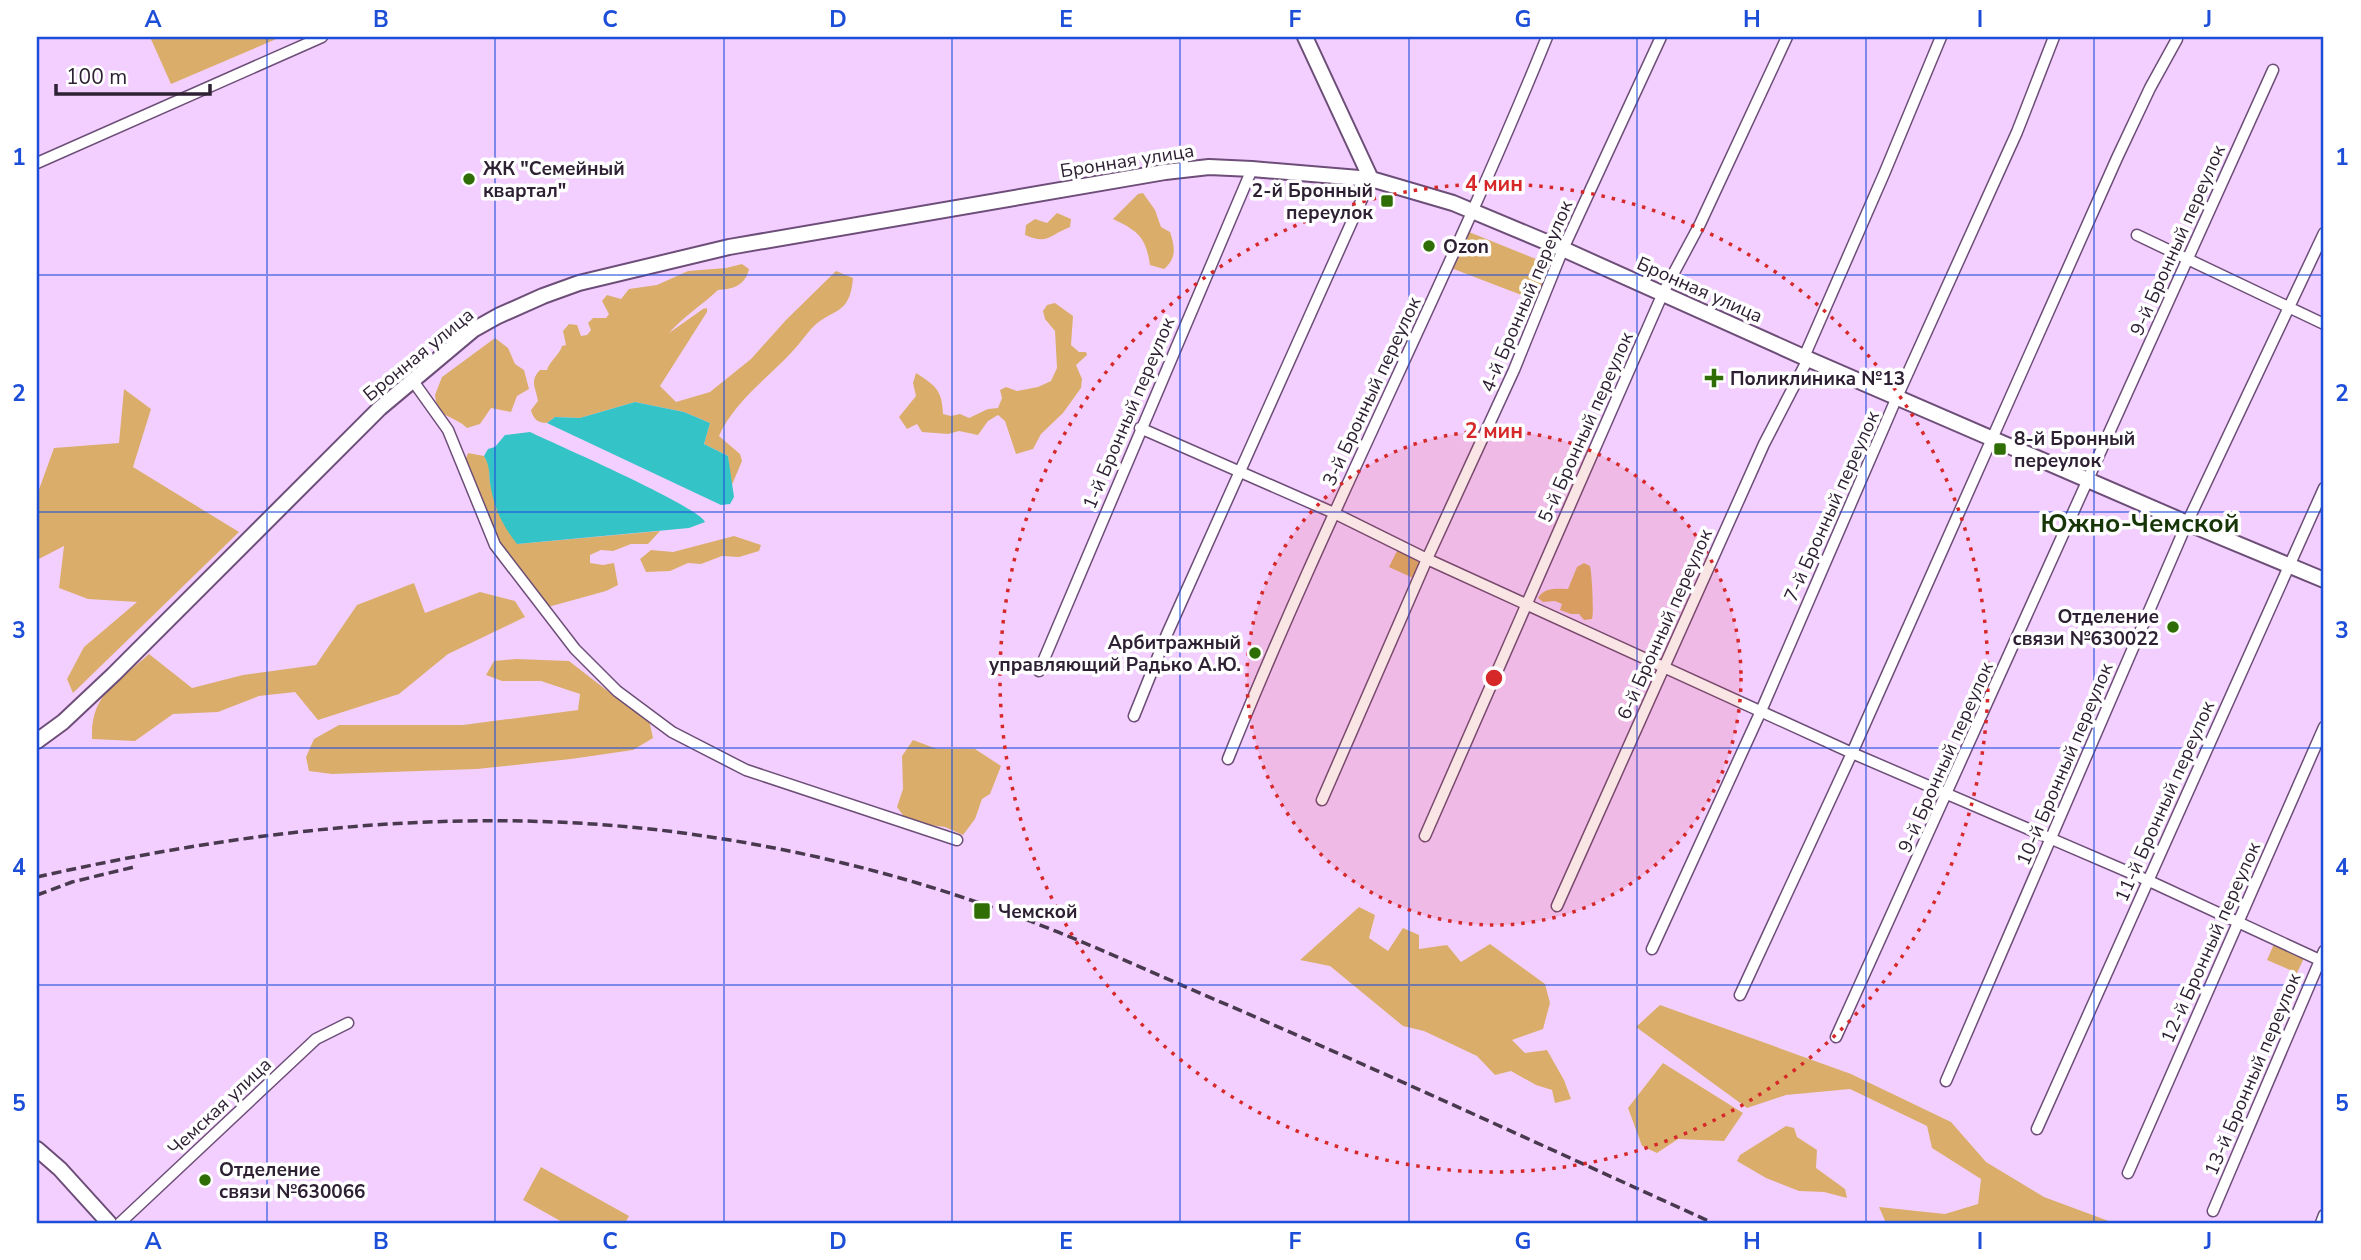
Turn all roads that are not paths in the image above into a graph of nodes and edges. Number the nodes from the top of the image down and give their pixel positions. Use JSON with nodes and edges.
{"nodes":[{"id":1,"x":322,"y":37,"type":"edge"},
{"id":2,"x":1305,"y":37,"type":"edge"},
{"id":3,"x":1547,"y":37,"type":"edge"},
{"id":4,"x":1661,"y":37,"type":"edge"},
{"id":5,"x":1787,"y":37,"type":"edge"},
{"id":6,"x":1941,"y":37,"type":"edge"},
{"id":7,"x":2054,"y":37,"type":"edge"},
{"id":8,"x":2177,"y":39,"type":"dead end"},
{"id":9,"x":2273,"y":69,"type":"dead end"},
{"id":10,"x":37,"y":163,"type":"edge"},
{"id":11,"x":1252,"y":169,"type":"junction"},
{"id":12,"x":1371,"y":179,"type":"junction"},
{"id":13,"x":1474,"y":212,"type":"junction"},
{"id":14,"x":2324,"y":233,"type":"edge"},
{"id":15,"x":2137,"y":235,"type":"dead end"},
{"id":16,"x":1563,"y":249,"type":"junction"},
{"id":17,"x":2187,"y":259,"type":"junction"},
{"id":18,"x":1663,"y":293,"type":"junction"},
{"id":19,"x":2288,"y":307,"type":"junction"},
{"id":20,"x":2324,"y":324,"type":"edge"},
{"id":21,"x":1806,"y":358,"type":"junction"},
{"id":22,"x":413,"y":381,"type":"junction"},
{"id":23,"x":1898,"y":397,"type":"junction"},
{"id":24,"x":1140,"y":428,"type":"junction"},
{"id":25,"x":1992,"y":438,"type":"junction"},
{"id":26,"x":1240,"y":473,"type":"junction"},
{"id":27,"x":2089,"y":481,"type":"junction"},
{"id":28,"x":2324,"y":488,"type":"edge"},
{"id":29,"x":1334,"y":513,"type":"junction"},
{"id":30,"x":2187,"y":523,"type":"junction"},
{"id":31,"x":1427,"y":559,"type":"junction"},
{"id":32,"x":2290,"y":565,"type":"junction"},
{"id":33,"x":2324,"y":580,"type":"edge"},
{"id":34,"x":1525,"y":603,"type":"junction"},
{"id":35,"x":1664,"y":665,"type":"junction"},
{"id":36,"x":1039,"y":671,"type":"dead end"},
{"id":37,"x":1761,"y":711,"type":"junction"},
{"id":38,"x":1134,"y":716,"type":"dead end"},
{"id":39,"x":2324,"y":727,"type":"edge"},
{"id":40,"x":37,"y":741,"type":"edge"},
{"id":41,"x":1852,"y":753,"type":"junction"},
{"id":42,"x":1228,"y":759,"type":"dead end"},
{"id":43,"x":1947,"y":794,"type":"junction"},
{"id":44,"x":1322,"y":800,"type":"dead end"},
{"id":45,"x":1424,"y":836,"type":"dead end"},
{"id":46,"x":2051,"y":839,"type":"junction"},
{"id":47,"x":957,"y":840,"type":"dead end"},
{"id":48,"x":2147,"y":880,"type":"junction"},
{"id":49,"x":1557,"y":906,"type":"dead end"},
{"id":50,"x":2237,"y":923,"type":"junction"},
{"id":51,"x":1652,"y":949,"type":"dead end"},
{"id":52,"x":2323,"y":958,"type":"edge"},
{"id":53,"x":1740,"y":995,"type":"dead end"},
{"id":54,"x":348,"y":1023,"type":"dead end"},
{"id":55,"x":1836,"y":1037,"type":"dead end"},
{"id":56,"x":1946,"y":1081,"type":"dead end"},
{"id":57,"x":2037,"y":1129,"type":"dead end"},
{"id":58,"x":37,"y":1149,"type":"edge"},
{"id":59,"x":2128,"y":1173,"type":"dead end"},
{"id":60,"x":2213,"y":1211,"type":"dead end"},
{"id":61,"x":2324,"y":1215,"type":"edge"},
{"id":62,"x":109,"y":1223,"type":"edge"},
{"id":63,"x":120,"y":1223,"type":"edge"},
{"id":64,"x":2321,"y":1223,"type":"edge"}],
"edges":[{"from":1,"to":10,"type":"street"},
{"from":2,"to":12,"type":"street"},
{"from":3,"to":13,"type":"street","name":"3-й Бронный переулок"},
{"from":4,"to":16,"type":"street","name":"4-й Бронный переулок"},
{"from":5,"to":18,"type":"street","name":"5-й Бронный переулок"},
{"from":6,"to":21,"type":"street","name":"6-й Бронный переулок"},
{"from":7,"to":23,"type":"street","name":"7-й Бронный переулок"},
{"from":8,"to":25,"type":"street"},
{"from":9,"to":17,"type":"street","name":"9-й Бронный переулок"},
{"from":11,"to":12,"type":"street","name":"Бронная улица"},
{"from":11,"to":22,"type":"street","name":"Бронная улица"},
{"from":11,"to":24,"type":"street","name":"1-й Бронный переулок"},
{"from":12,"to":13,"type":"street","name":"Бронная улица"},
{"from":12,"to":26,"type":"street"},
{"from":13,"to":16,"type":"street","name":"Бронная улица"},
{"from":13,"to":29,"type":"street","name":"3-й Бронный переулок"},
{"from":14,"to":19,"type":"street","name":"10-й Бронный переулок"},
{"from":15,"to":17,"type":"street"},
{"from":16,"to":18,"type":"street","name":"Бронная улица"},
{"from":16,"to":31,"type":"street","name":"4-й Бронный переулок"},
{"from":17,"to":19,"type":"street"},
{"from":17,"to":27,"type":"street","name":"9-й Бронный переулок"},
{"from":18,"to":21,"type":"street","name":"Бронная улица"},
{"from":18,"to":34,"type":"street","name":"5-й Бронный переулок"},
{"from":19,"to":20,"type":"street"},
{"from":19,"to":30,"type":"street","name":"10-й Бронный переулок"},
{"from":21,"to":23,"type":"street","name":"Бронная улица"},
{"from":21,"to":35,"type":"street","name":"6-й Бронный переулок"},
{"from":22,"to":40,"type":"street","name":"Бронная улица"},
{"from":22,"to":47,"type":"street"},
{"from":23,"to":25,"type":"street","name":"Бронная улица"},
{"from":23,"to":37,"type":"street","name":"7-й Бронный переулок"},
{"from":24,"to":26,"type":"street"},
{"from":24,"to":36,"type":"street","name":"1-й Бронный переулок"},
{"from":25,"to":27,"type":"street","name":"Бронная улица"},
{"from":25,"to":41,"type":"street"},
{"from":26,"to":29,"type":"street"},
{"from":26,"to":38,"type":"street"},
{"from":27,"to":30,"type":"street","name":"Бронная улица"},
{"from":27,"to":43,"type":"street","name":"9-й Бронный переулок"},
{"from":28,"to":32,"type":"street","name":"11-й Бронный переулок"},
{"from":29,"to":31,"type":"street"},
{"from":29,"to":42,"type":"street","name":"3-й Бронный переулок"},
{"from":30,"to":32,"type":"street","name":"Бронная улица"},
{"from":30,"to":46,"type":"street","name":"10-й Бронный переулок"},
{"from":31,"to":34,"type":"street"},
{"from":31,"to":44,"type":"street","name":"4-й Бронный переулок"},
{"from":32,"to":33,"type":"street","name":"Бронная улица"},
{"from":32,"to":48,"type":"street","name":"11-й Бронный переулок"},
{"from":34,"to":35,"type":"street"},
{"from":34,"to":45,"type":"street","name":"5-й Бронный переулок"},
{"from":35,"to":37,"type":"street"},
{"from":35,"to":49,"type":"street","name":"6-й Бронный переулок"},
{"from":37,"to":41,"type":"street"},
{"from":37,"to":51,"type":"street","name":"7-й Бронный переулок"},
{"from":39,"to":50,"type":"street","name":"12-й Бронный переулок"},
{"from":41,"to":43,"type":"street"},
{"from":41,"to":53,"type":"street"},
{"from":43,"to":46,"type":"street"},
{"from":43,"to":55,"type":"street","name":"9-й Бронный переулок"},
{"from":46,"to":48,"type":"street"},
{"from":46,"to":56,"type":"street","name":"10-й Бронный переулок"},
{"from":48,"to":50,"type":"street"},
{"from":48,"to":57,"type":"street","name":"11-й Бронный переулок"},
{"from":50,"to":52,"type":"street"},
{"from":50,"to":59,"type":"street","name":"12-й Бронный переулок"},
{"from":52,"to":60,"type":"street","name":"13-й Бронный переулок"},
{"from":54,"to":63,"type":"street","name":"Чемская улица"},
{"from":58,"to":62,"type":"street"},
{"from":61,"to":64,"type":"street"}]}
